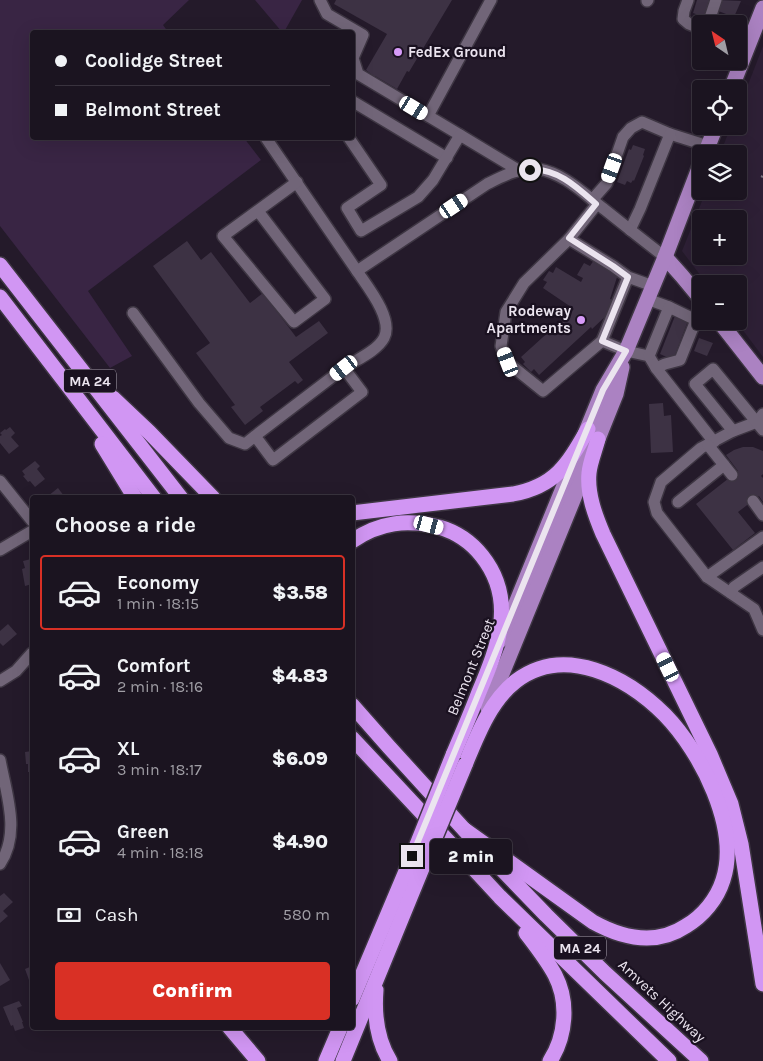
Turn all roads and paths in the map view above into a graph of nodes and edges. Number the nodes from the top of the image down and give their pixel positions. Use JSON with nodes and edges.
{"nodes":[{"id":1,"x":320,"y":0,"type":"edge"},
{"id":2,"x":491,"y":0,"type":"edge"},
{"id":3,"x":688,"y":0,"type":"edge"},
{"id":4,"x":716,"y":0,"type":"edge"},
{"id":5,"x":763,"y":8,"type":"edge"},
{"id":6,"x":711,"y":15,"type":"edge"},
{"id":7,"x":692,"y":25,"type":"edge"},
{"id":8,"x":354,"y":30,"type":"edge"},
{"id":9,"x":355,"y":30,"type":"edge"},
{"id":10,"x":748,"y":36,"type":"edge"},
{"id":11,"x":355,"y":55,"type":"edge"},
{"id":12,"x":355,"y":62,"type":"edge"},
{"id":13,"x":355,"y":103,"type":"edge"},
{"id":14,"x":428,"y":116,"type":"junction"},
{"id":15,"x":670,"y":134,"type":"junction"},
{"id":16,"x":460,"y":135,"type":"junction"},
{"id":17,"x":267,"y":140,"type":"edge"},
{"id":18,"x":350,"y":140,"type":"edge"},
{"id":19,"x":695,"y":145,"type":"edge"},
{"id":20,"x":447,"y":158,"type":"junction"},
{"id":21,"x":518,"y":170,"type":"junction"},
{"id":22,"x":297,"y":182,"type":"junction"},
{"id":23,"x":692,"y":186,"type":"edge"},
{"id":24,"x":594,"y":202,"type":"junction"},
{"id":25,"x":258,"y":211,"type":"junction"},
{"id":26,"x":630,"y":230,"type":"junction"},
{"id":27,"x":569,"y":238,"type":"junction"},
{"id":28,"x":665,"y":257,"type":"junction"},
{"id":29,"x":0,"y":264,"type":"edge"},
{"id":30,"x":357,"y":271,"type":"junction"},
{"id":31,"x":628,"y":277,"type":"junction"},
{"id":32,"x":692,"y":288,"type":"edge"},
{"id":33,"x":650,"y":293,"type":"junction"},
{"id":34,"x":0,"y":297,"type":"edge"},
{"id":35,"x":669,"y":307,"type":"junction"},
{"id":36,"x":133,"y":313,"type":"dead end"},
{"id":37,"x":692,"y":315,"type":"edge"},
{"id":38,"x":694,"y":330,"type":"edge"},
{"id":39,"x":726,"y":330,"type":"edge"},
{"id":40,"x":602,"y":341,"type":"junction"},
{"id":41,"x":626,"y":351,"type":"junction"},
{"id":42,"x":649,"y":356,"type":"junction"},
{"id":43,"x":75,"y":361,"type":"junction"},
{"id":44,"x":344,"y":368,"type":"junction"},
{"id":45,"x":656,"y":368,"type":"junction"},
{"id":46,"x":59,"y":375,"type":"junction"},
{"id":47,"x":763,"y":377,"type":"edge"},
{"id":48,"x":761,"y":422,"type":"edge"},
{"id":49,"x":733,"y":431,"type":"junction"},
{"id":50,"x":593,"y":434,"type":"junction"},
{"id":51,"x":254,"y":436,"type":"junction"},
{"id":52,"x":711,"y":444,"type":"junction"},
{"id":53,"x":724,"y":465,"type":"junction"},
{"id":54,"x":732,"y":475,"type":"dead end"},
{"id":55,"x":0,"y":481,"type":"edge"},
{"id":56,"x":132,"y":495,"type":"edge"},
{"id":57,"x":152,"y":495,"type":"edge"},
{"id":58,"x":179,"y":495,"type":"edge"},
{"id":59,"x":209,"y":495,"type":"edge"},
{"id":60,"x":753,"y":500,"type":"dead end"},
{"id":61,"x":678,"y":502,"type":"dead end"},
{"id":62,"x":355,"y":513,"type":"edge"},
{"id":63,"x":763,"y":515,"type":"edge"},
{"id":64,"x":30,"y":518,"type":"edge"},
{"id":65,"x":30,"y":532,"type":"edge"},
{"id":66,"x":763,"y":537,"type":"edge"},
{"id":67,"x":355,"y":539,"type":"edge"},
{"id":68,"x":0,"y":550,"type":"edge"},
{"id":69,"x":763,"y":567,"type":"edge"},
{"id":70,"x":707,"y":577,"type":"junction"},
{"id":71,"x":731,"y":592,"type":"junction"},
{"id":72,"x":762,"y":623,"type":"edge"},
{"id":73,"x":30,"y":655,"type":"edge"},
{"id":74,"x":492,"y":662,"type":"junction"},
{"id":75,"x":0,"y":681,"type":"edge"},
{"id":76,"x":355,"y":700,"type":"edge"},
{"id":77,"x":355,"y":708,"type":"edge"},
{"id":78,"x":355,"y":741,"type":"edge"},
{"id":79,"x":474,"y":743,"type":"junction"},
{"id":80,"x":389,"y":747,"type":"junction"},
{"id":81,"x":355,"y":757,"type":"edge"},
{"id":82,"x":0,"y":760,"type":"edge"},
{"id":83,"x":459,"y":760,"type":"junction"},
{"id":84,"x":422,"y":814,"type":"junction"},
{"id":85,"x":465,"y":830,"type":"junction"},
{"id":86,"x":0,"y":864,"type":"edge"},
{"id":87,"x":500,"y":897,"type":"junction"},
{"id":88,"x":376,"y":960,"type":"junction"},
{"id":89,"x":355,"y":977,"type":"edge"},
{"id":90,"x":763,"y":984,"type":"edge"},
{"id":91,"x":355,"y":994,"type":"edge"},
{"id":92,"x":355,"y":1024,"type":"edge"},
{"id":93,"x":232,"y":1030,"type":"edge"},
{"id":94,"x":339,"y":1030,"type":"edge"},
{"id":95,"x":353,"y":1030,"type":"edge"},
{"id":96,"x":258,"y":1061,"type":"edge"},
{"id":97,"x":326,"y":1061,"type":"edge"},
{"id":98,"x":343,"y":1061,"type":"edge"},
{"id":99,"x":390,"y":1061,"type":"edge"},
{"id":100,"x":550,"y":1061,"type":"edge"},
{"id":101,"x":668,"y":1061,"type":"edge"},
{"id":102,"x":701,"y":1061,"type":"edge"}],
"edges":[{"from":1,"to":8,"type":"street"},
{"from":2,"to":14,"type":"street"},
{"from":3,"to":7,"type":"street"},
{"from":4,"to":6,"type":"street"},
{"from":5,"to":10,"type":"main road"},
{"from":9,"to":11,"type":"street"},
{"from":12,"to":14,"type":"street"},
{"from":13,"to":20,"type":"street"},
{"from":14,"to":16,"type":"street"},
{"from":15,"to":19,"type":"street"},
{"from":15,"to":24,"type":"street"},
{"from":15,"to":26,"type":"street"},
{"from":16,"to":20,"type":"street"},
{"from":16,"to":21,"type":"street"},
{"from":17,"to":22,"type":"street"},
{"from":18,"to":20,"type":"street"},
{"from":21,"to":24,"type":"street"},
{"from":21,"to":30,"type":"street"},
{"from":22,"to":25,"type":"street"},
{"from":22,"to":30,"type":"street"},
{"from":23,"to":28,"type":"main road","name":"Belmont Street"},
{"from":24,"to":26,"type":"street"},
{"from":24,"to":27,"type":"street"},
{"from":25,"to":25,"type":"street"},
{"from":26,"to":28,"type":"street"},
{"from":27,"to":31,"type":"street"},
{"from":27,"to":40,"type":"street"},
{"from":28,"to":32,"type":"main road"},
{"from":28,"to":33,"type":"main road","name":"Belmont Street"},
{"from":29,"to":43,"type":"highway","number":"MA 24"},
{"from":30,"to":44,"type":"street"},
{"from":31,"to":33,"type":"street"},
{"from":31,"to":40,"type":"street"},
{"from":33,"to":35,"type":"street"},
{"from":33,"to":41,"type":"main road","name":"Belmont Street"},
{"from":34,"to":46,"type":"highway","number":"MA 24"},
{"from":35,"to":37,"type":"street"},
{"from":35,"to":42,"type":"street"},
{"from":36,"to":51,"type":"street"},
{"from":38,"to":45,"type":"street"},
{"from":39,"to":47,"type":"main road"},
{"from":40,"to":41,"type":"street"},
{"from":41,"to":42,"type":"street"},
{"from":41,"to":50,"type":"main road","name":"Belmont Street"},
{"from":42,"to":45,"type":"street"},
{"from":43,"to":58,"type":"highway","number":"MA 24"},
{"from":43,"to":59,"type":"highway"},
{"from":44,"to":51,"type":"street"},
{"from":44,"to":51,"type":"street"},
{"from":45,"to":52,"type":"street"},
{"from":46,"to":56,"type":"highway"},
{"from":46,"to":57,"type":"highway","number":"MA 24"},
{"from":48,"to":49,"type":"street"},
{"from":48,"to":49,"type":"street"},
{"from":49,"to":52,"type":"street"},
{"from":50,"to":62,"type":"highway"},
{"from":50,"to":74,"type":"main road","name":"Belmont Street"},
{"from":50,"to":79,"type":"main road","name":"Belmont Street"},
{"from":50,"to":90,"type":"highway"},
{"from":52,"to":53,"type":"street"},
{"from":52,"to":70,"type":"street"},
{"from":53,"to":54,"type":"street"},
{"from":53,"to":61,"type":"street"},
{"from":55,"to":64,"type":"street"},
{"from":60,"to":63,"type":"street"},
{"from":65,"to":68,"type":"street"},
{"from":66,"to":70,"type":"street"},
{"from":67,"to":74,"type":"highway"},
{"from":69,"to":71,"type":"street"},
{"from":70,"to":71,"type":"street"},
{"from":71,"to":72,"type":"street"},
{"from":73,"to":75,"type":"street"},
{"from":74,"to":83,"type":"highway","name":"Belmont Street"},
{"from":76,"to":80,"type":"highway"},
{"from":77,"to":80,"type":"highway","name":"Amvets Highway","number":"MA 24"},
{"from":78,"to":84,"type":"highway","number":"MA 24"},
{"from":79,"to":83,"type":"highway","name":"Belmont Street"},
{"from":79,"to":85,"type":"highway"},
{"from":80,"to":85,"type":"highway","name":"Amvets Highway","number":"MA 24"},
{"from":81,"to":84,"type":"highway"},
{"from":82,"to":86,"type":"street"},
{"from":83,"to":88,"type":"highway","name":"Belmont Street","bridge":true},
{"from":84,"to":87,"type":"highway","number":"MA 24"},
{"from":85,"to":102,"type":"highway","name":"Amvets Highway","number":"MA 24"},
{"from":87,"to":100,"type":"highway"},
{"from":87,"to":101,"type":"highway","number":"MA 24"},
{"from":88,"to":89,"type":"highway"},
{"from":88,"to":91,"type":"highway","name":"Belmont Street"},
{"from":88,"to":92,"type":"highway","name":"Belmont Street"},
{"from":88,"to":99,"type":"highway"},
{"from":93,"to":96,"type":"highway"},
{"from":94,"to":97,"type":"highway"},
{"from":95,"to":98,"type":"highway","name":"Belmont Street"}]}
